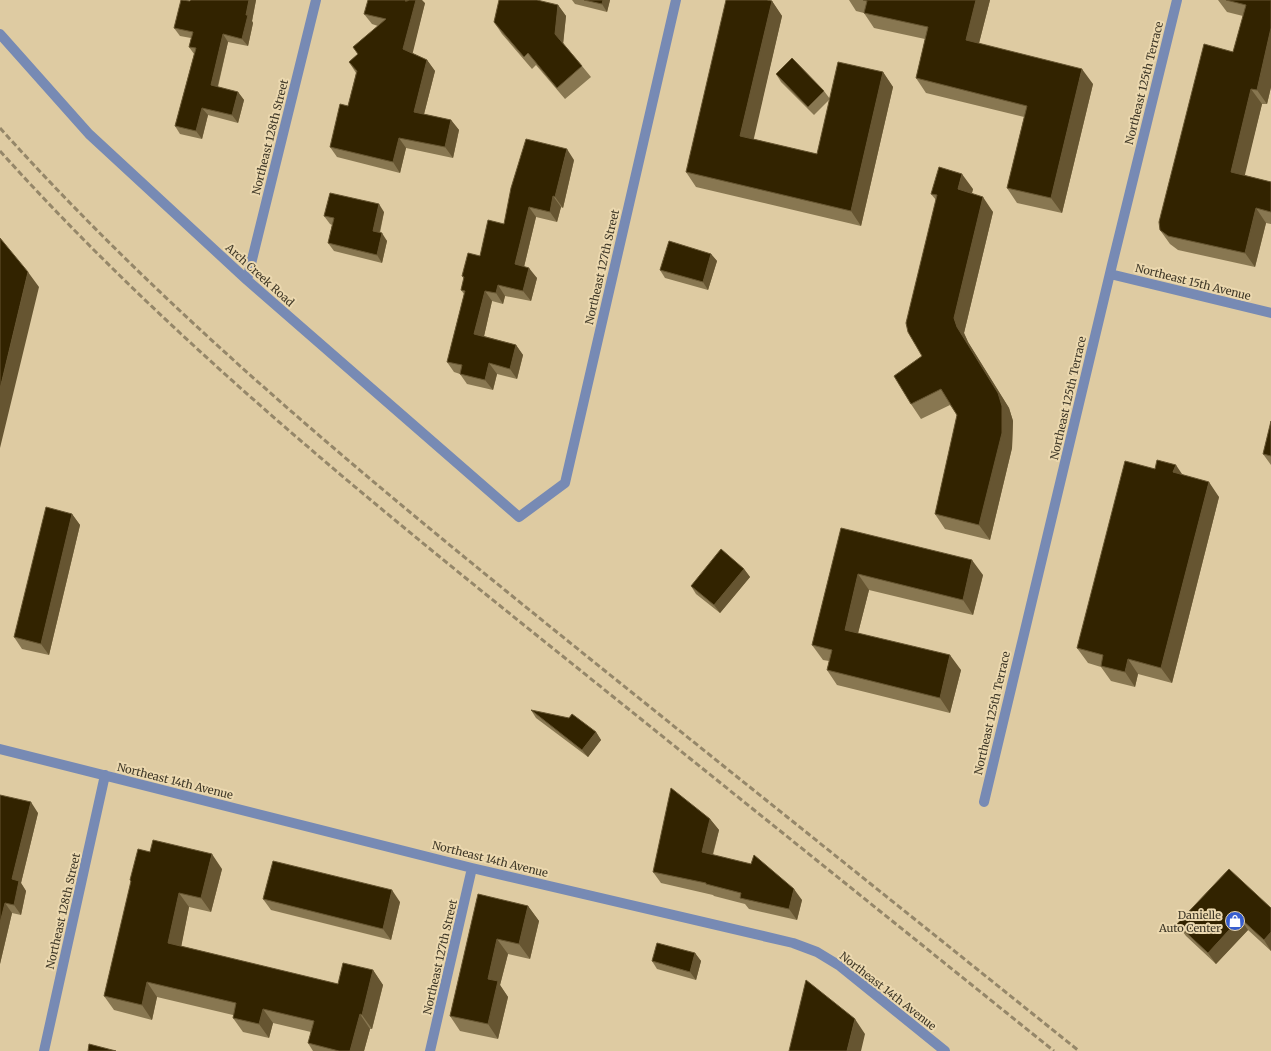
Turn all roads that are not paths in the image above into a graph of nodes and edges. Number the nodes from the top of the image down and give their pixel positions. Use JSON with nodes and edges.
{"nodes":[{"id":1,"x":316,"y":0,"type":"edge"},
{"id":2,"x":676,"y":0,"type":"edge"},
{"id":3,"x":1177,"y":0,"type":"edge"},
{"id":4,"x":0,"y":34,"type":"edge"},
{"id":5,"x":1110,"y":274,"type":"junction"},
{"id":6,"x":247,"y":280,"type":"junction"},
{"id":7,"x":1271,"y":313,"type":"edge"},
{"id":8,"x":519,"y":517,"type":"joint"},
{"id":9,"x":0,"y":749,"type":"edge"},
{"id":10,"x":105,"y":775,"type":"junction"},
{"id":11,"x":984,"y":802,"type":"dead end"},
{"id":12,"x":472,"y":868,"type":"junction"},
{"id":13,"x":44,"y":1051,"type":"edge"},
{"id":14,"x":430,"y":1051,"type":"edge"},
{"id":15,"x":945,"y":1051,"type":"edge"}],
"edges":[{"from":1,"to":6,"type":"street","name":"Northeast 128th Street"},
{"from":2,"to":8,"type":"street","name":"Northeast 127th Street"},
{"from":3,"to":5,"type":"street","name":"Northeast 125th Terrace"},
{"from":4,"to":6,"type":"street","name":"Arch Creek Road"},
{"from":5,"to":7,"type":"street","name":"Northeast 15th Avenue"},
{"from":5,"to":11,"type":"street","name":"Northeast 125th Terrace"},
{"from":6,"to":8,"type":"street","name":"Arch Creek Road"},
{"from":9,"to":10,"type":"street","name":"Northeast 14th Avenue"},
{"from":10,"to":12,"type":"street","name":"Northeast 14th Avenue"},
{"from":10,"to":13,"type":"street","name":"Northeast 128th Street"},
{"from":12,"to":14,"type":"street","name":"Northeast 127th Street"},
{"from":12,"to":15,"type":"street","name":"Northeast 14th Avenue"}]}
